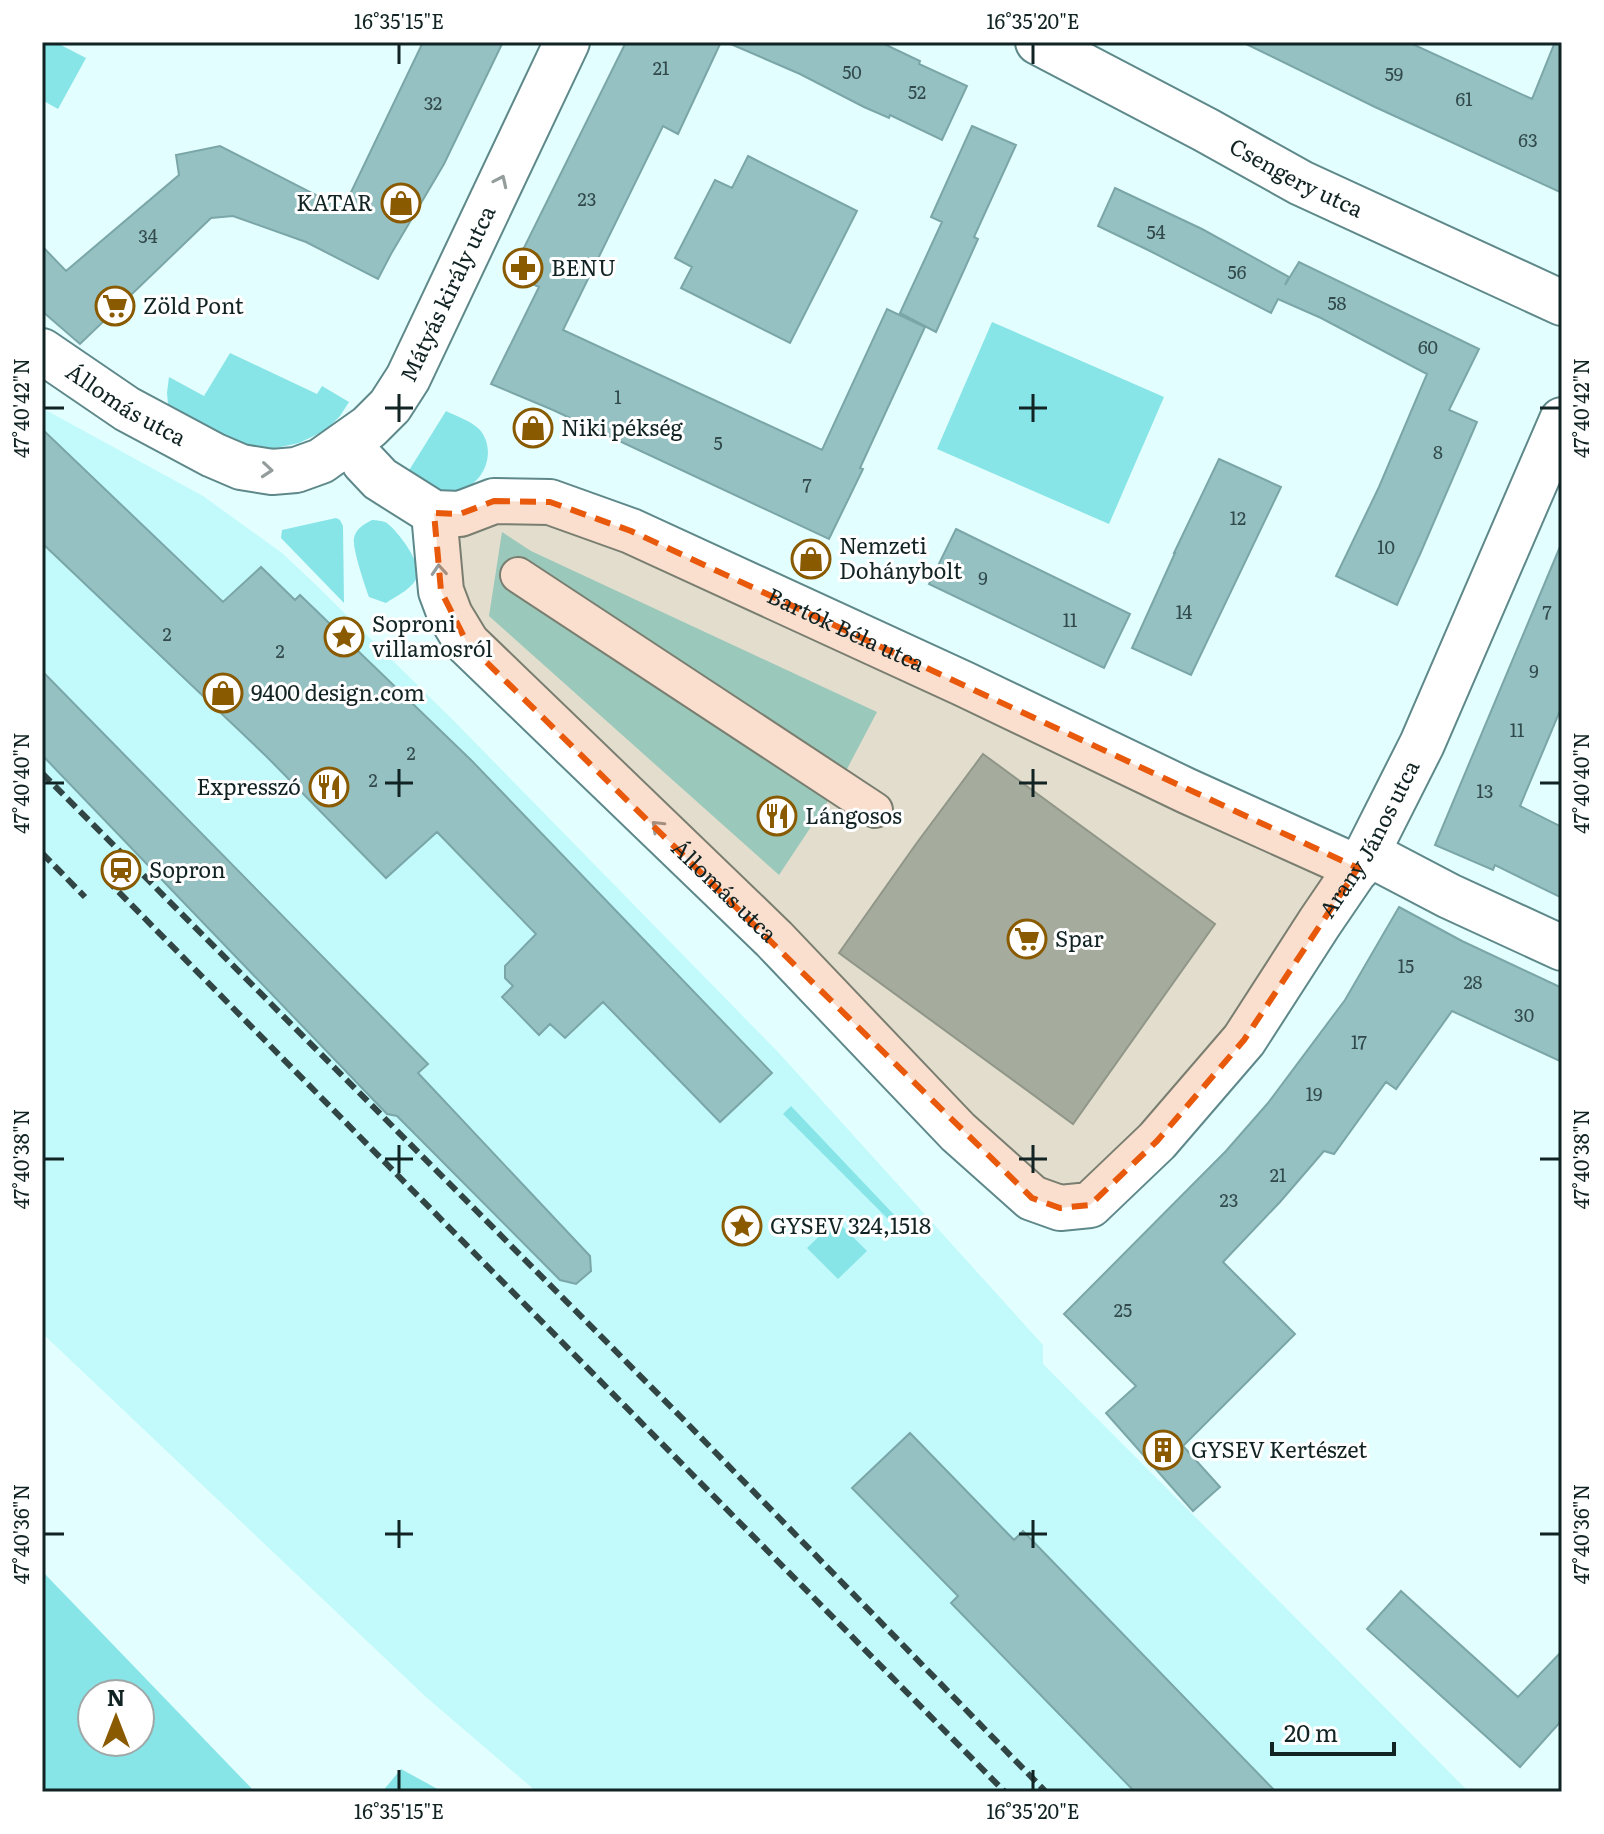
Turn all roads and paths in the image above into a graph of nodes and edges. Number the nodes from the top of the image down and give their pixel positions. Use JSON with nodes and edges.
{"nodes":[{"id":1,"x":567,"y":42,"type":"edge"},
{"id":2,"x":1038,"y":42,"type":"edge"},
{"id":3,"x":1562,"y":303,"type":"edge"},
{"id":4,"x":42,"y":351,"type":"edge"},
{"id":5,"x":1562,"y":420,"type":"edge"},
{"id":6,"x":366,"y":445,"type":"junction"},
{"id":7,"x":434,"y":513,"type":"junction"},
{"id":8,"x":518,"y":575,"type":"dead end"},
{"id":9,"x":875,"y":810,"type":"dead end"},
{"id":10,"x":1363,"y":861,"type":"junction"},
{"id":11,"x":1562,"y":948,"type":"edge"},
{"id":12,"x":1090,"y":1205,"type":"joint"}],
"edges":[{"from":6,"to":1,"type":"street","name":"Mátyás király utca","one_way":true},
{"from":2,"to":3,"type":"street","name":"Csengery utca"},
{"from":4,"to":6,"type":"street","name":"Állomás utca","one_way":true},
{"from":5,"to":10,"type":"street","name":"Arany János utca"},
{"from":6,"to":7,"type":"street"},
{"from":7,"to":10,"type":"street","name":"Bartók Béla utca"},
{"from":12,"to":7,"type":"street","name":"Állomás utca","one_way":true},
{"from":8,"to":9,"type":"street"},
{"from":10,"to":11,"type":"street","name":"Bartók Béla utca"},
{"from":10,"to":12,"type":"street","name":"Arany János utca"}]}
